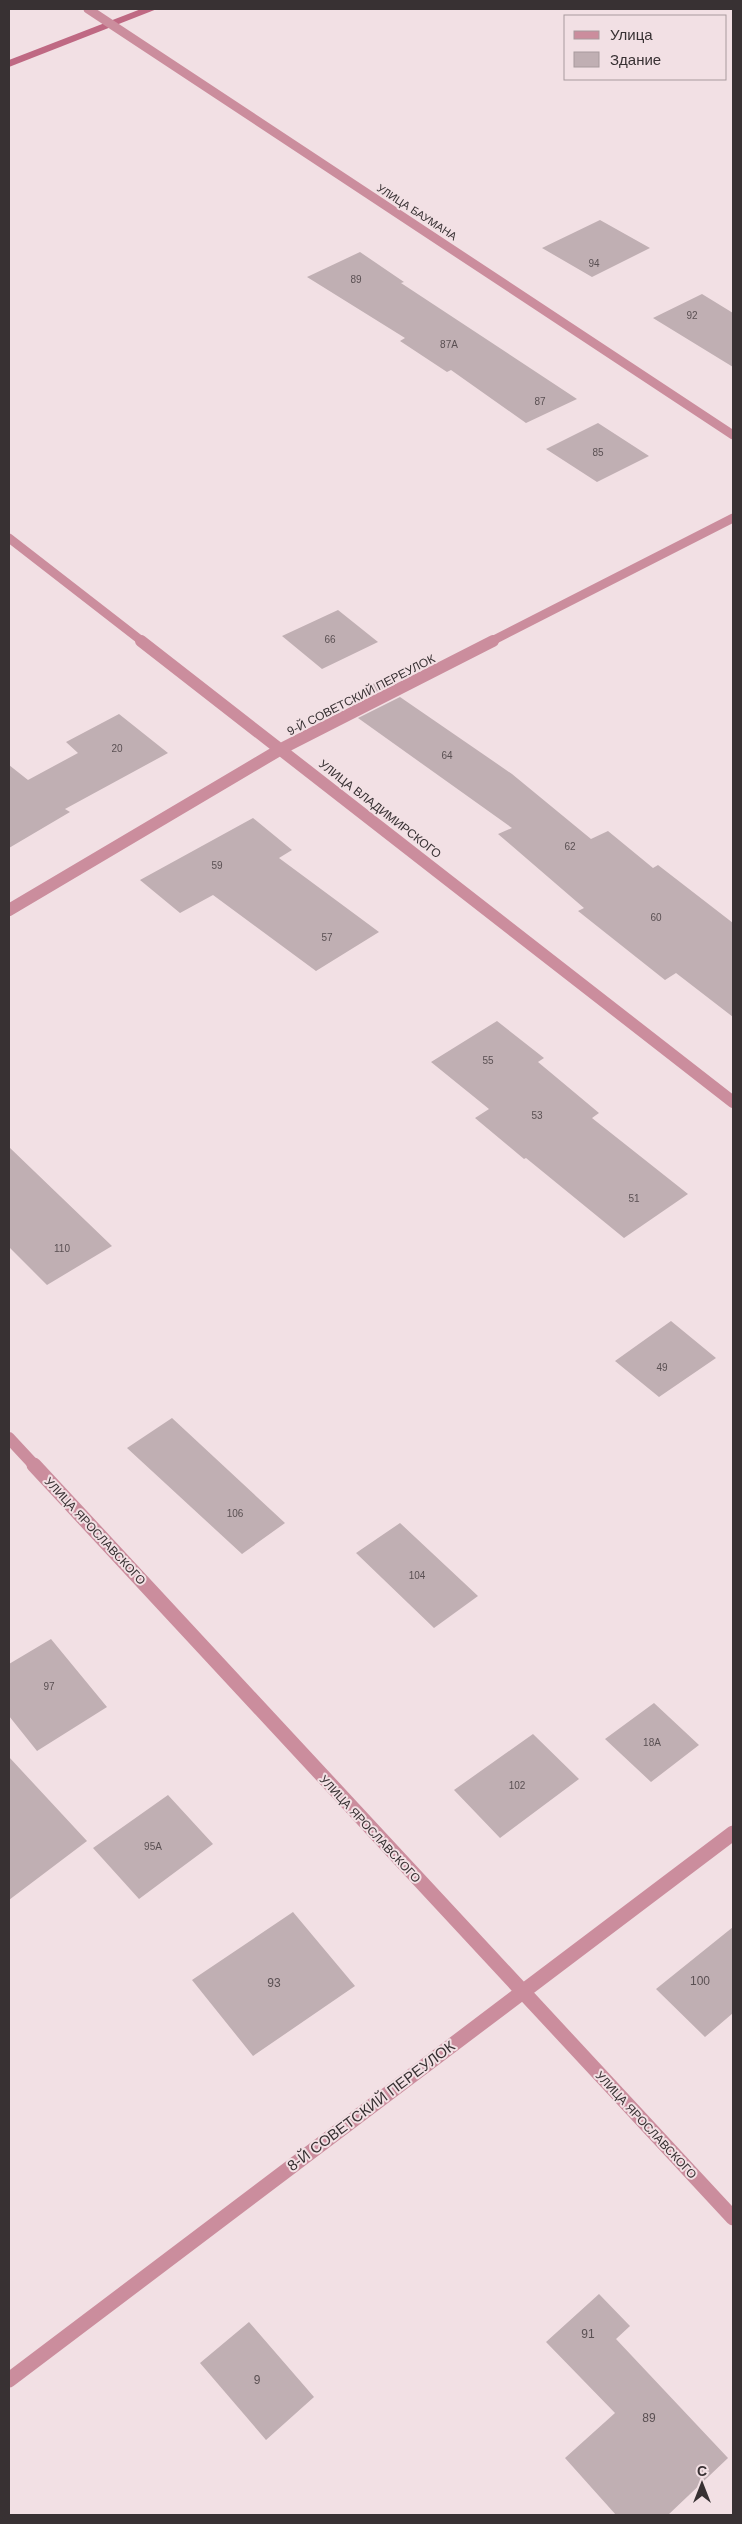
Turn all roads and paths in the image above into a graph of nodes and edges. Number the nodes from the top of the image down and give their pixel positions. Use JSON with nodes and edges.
{"nodes":[{"id":1,"x":88,"y":9,"type":"edge"},
{"id":2,"x":733,"y":435,"type":"edge"},
{"id":3,"x":733,"y":518,"type":"edge"},
{"id":4,"x":9,"y":538,"type":"edge"},
{"id":5,"x":281,"y":750,"type":"junction"},
{"id":6,"x":9,"y":910,"type":"edge"},
{"id":7,"x":733,"y":1102,"type":"edge"},
{"id":8,"x":9,"y":1438,"type":"edge"},
{"id":9,"x":733,"y":1833,"type":"edge"},
{"id":10,"x":522,"y":1992,"type":"junction"},
{"id":11,"x":733,"y":2218,"type":"edge"},
{"id":12,"x":9,"y":2380,"type":"edge"}],
"edges":[{"from":1,"to":2,"type":"street","name":"УЛИЦА БАУМАНА"},
{"from":3,"to":5,"type":"street","name":"9-Й СОВЕТСКИЙ ПЕРЕУЛОК"},
{"from":4,"to":5,"type":"street","name":"УЛИЦА ВЛАДИМИРСКОГО"},
{"from":5,"to":6,"type":"street","name":"9-Й СОВЕТСКИЙ ПЕРЕУЛОК"},
{"from":5,"to":7,"type":"street","name":"УЛИЦА ВЛАДИМИРСКОГО"},
{"from":8,"to":10,"type":"street","name":"УЛИЦА ЯРОСЛАВСКОГО"},
{"from":9,"to":10,"type":"street","name":"8-Й СОВЕТСКИЙ ПЕРЕУЛОК"},
{"from":10,"to":11,"type":"street","name":"УЛИЦА ЯРОСЛАВСКОГО"},
{"from":10,"to":12,"type":"street","name":"8-Й СОВЕТСКИЙ ПЕРЕУЛОК"}]}
